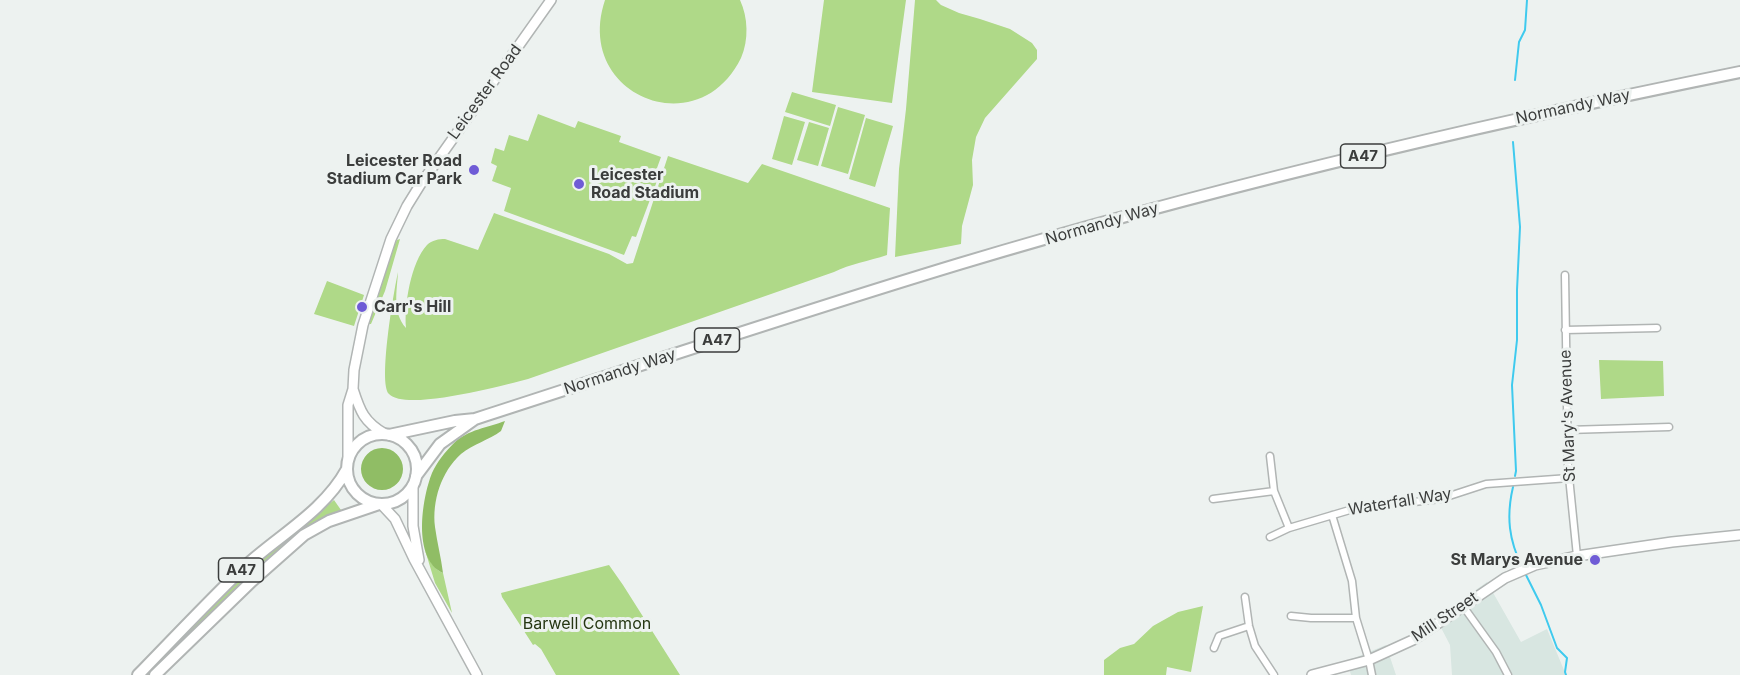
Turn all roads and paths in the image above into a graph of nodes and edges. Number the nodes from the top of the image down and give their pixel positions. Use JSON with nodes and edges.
{"nodes":[{"id":1,"x":551,"y":0,"type":"edge"},
{"id":2,"x":1740,"y":72,"type":"edge"},
{"id":3,"x":1565,"y":275,"type":"dead end"},
{"id":4,"x":1657,"y":328,"type":"dead end"},
{"id":5,"x":1565,"y":330,"type":"junction"},
{"id":6,"x":353,"y":389,"type":"junction"},
{"id":7,"x":475,"y":419,"type":"junction"},
{"id":8,"x":1669,"y":427,"type":"dead end"},
{"id":9,"x":1567,"y":430,"type":"junction"},
{"id":10,"x":387,"y":435,"type":"junction"},
{"id":11,"x":1270,"y":456,"type":"dead end"},
{"id":12,"x":347,"y":465,"type":"junction"},
{"id":13,"x":1569,"y":478,"type":"junction"},
{"id":14,"x":414,"y":480,"type":"junction"},
{"id":15,"x":1274,"y":492,"type":"junction"},
{"id":16,"x":1213,"y":499,"type":"dead end"},
{"id":17,"x":380,"y":504,"type":"junction"},
{"id":18,"x":1332,"y":515,"type":"junction"},
{"id":19,"x":1288,"y":528,"type":"junction"},
{"id":20,"x":1740,"y":535,"type":"edge"},
{"id":21,"x":1270,"y":537,"type":"dead end"},
{"id":22,"x":1577,"y":556,"type":"junction"},
{"id":23,"x":421,"y":572,"type":"junction"},
{"id":24,"x":1245,"y":597,"type":"dead end"},
{"id":25,"x":1463,"y":606,"type":"junction"},
{"id":26,"x":1291,"y":616,"type":"dead end"},
{"id":27,"x":1356,"y":618,"type":"junction"},
{"id":28,"x":1249,"y":626,"type":"junction"},
{"id":29,"x":1214,"y":648,"type":"dead end"},
{"id":30,"x":1369,"y":660,"type":"junction"},
{"id":31,"x":138,"y":675,"type":"edge"},
{"id":32,"x":155,"y":675,"type":"edge"},
{"id":33,"x":477,"y":675,"type":"edge"},
{"id":34,"x":1274,"y":675,"type":"edge"},
{"id":35,"x":1311,"y":675,"type":"edge"},
{"id":36,"x":1372,"y":675,"type":"edge"},
{"id":37,"x":1508,"y":675,"type":"edge"}],
"edges":[{"from":1,"to":6,"type":"street","name":"Leicester Road"},
{"from":2,"to":7,"type":"main road","name":"Normandy Way","number":"A47"},
{"from":3,"to":5,"type":"street","name":"St Mary's Avenue"},
{"from":4,"to":5,"type":"street"},
{"from":5,"to":9,"type":"street","name":"St Mary's Avenue"},
{"from":6,"to":10,"type":"street","name":"Leicester Road"},
{"from":6,"to":12,"type":"street","name":"Leicester Road"},
{"from":7,"to":10,"type":"main road","name":"Normandy Way","number":"A47"},
{"from":7,"to":14,"type":"main road","name":"Normandy Way","number":"A47"},
{"from":8,"to":9,"type":"street"},
{"from":9,"to":13,"type":"street","name":"St Mary's Avenue"},
{"from":10,"to":12,"type":"main road"},
{"from":10,"to":14,"type":"main road"},
{"from":11,"to":15,"type":"street"},
{"from":12,"to":17,"type":"main road"},
{"from":12,"to":31,"type":"main road","number":"A47"},
{"from":13,"to":18,"type":"street","name":"Waterfall Way"},
{"from":13,"to":22,"type":"street","name":"St Mary's Avenue"},
{"from":14,"to":17,"type":"main road"},
{"from":14,"to":23,"type":"street"},
{"from":15,"to":16,"type":"street"},
{"from":15,"to":19,"type":"street"},
{"from":17,"to":23,"type":"street"},
{"from":17,"to":32,"type":"main road","number":"A47"},
{"from":18,"to":19,"type":"street","name":"Waterfall Way"},
{"from":18,"to":27,"type":"street"},
{"from":19,"to":21,"type":"street","name":"Waterfall Way"},
{"from":20,"to":22,"type":"street","name":"Mill Street"},
{"from":22,"to":25,"type":"street","name":"Mill Street"},
{"from":23,"to":33,"type":"street"},
{"from":24,"to":28,"type":"street"},
{"from":25,"to":30,"type":"street","name":"Mill Street"},
{"from":25,"to":37,"type":"street"},
{"from":26,"to":27,"type":"street"},
{"from":27,"to":30,"type":"street"},
{"from":28,"to":29,"type":"street"},
{"from":28,"to":34,"type":"street"},
{"from":30,"to":35,"type":"street","name":"Mill Street"},
{"from":30,"to":36,"type":"street"}]}
